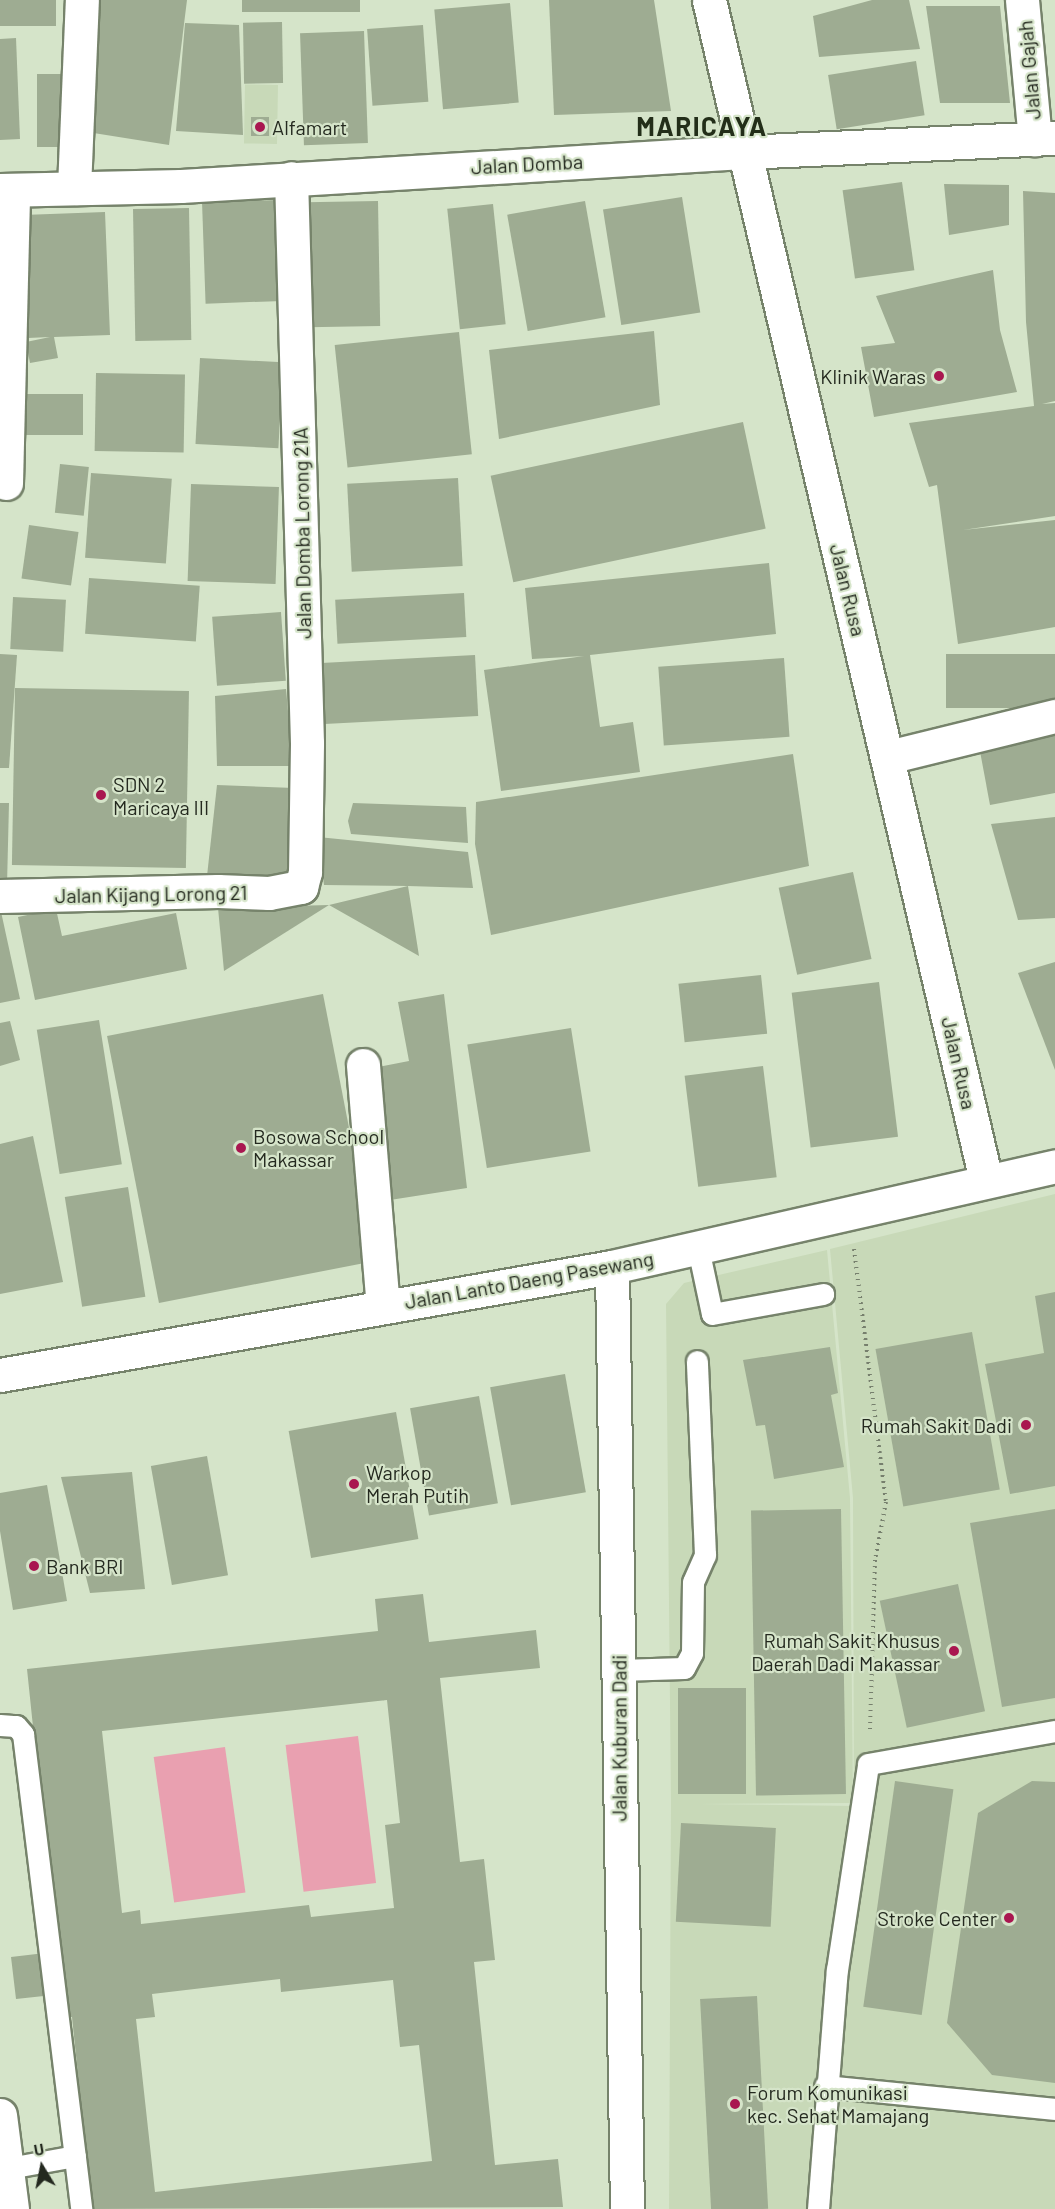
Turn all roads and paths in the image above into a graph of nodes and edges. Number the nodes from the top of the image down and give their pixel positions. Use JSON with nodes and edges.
{"nodes":[{"id":1,"x":82,"y":0,"type":"edge"},
{"id":2,"x":710,"y":0,"type":"edge"},
{"id":3,"x":1022,"y":0,"type":"edge"},
{"id":4,"x":1045,"y":139,"type":"edge"},
{"id":5,"x":743,"y":152,"type":"junction"},
{"id":6,"x":291,"y":178,"type":"junction"},
{"id":7,"x":74,"y":188,"type":"junction"},
{"id":8,"x":6,"y":190,"type":"edge"},
{"id":9,"x":6,"y":483,"type":"dead end"},
{"id":10,"x":1055,"y":716,"type":"edge"},
{"id":11,"x":888,"y":757,"type":"junction"},
{"id":12,"x":301,"y":887,"type":"joint"},
{"id":13,"x":0,"y":896,"type":"edge"},
{"id":14,"x":363,"y":1065,"type":"dead end"},
{"id":15,"x":1055,"y":1166,"type":"edge"},
{"id":16,"x":986,"y":1180,"type":"junction"},
{"id":17,"x":849,"y":1215,"type":"junction"},
{"id":18,"x":698,"y":1248,"type":"junction"},
{"id":19,"x":612,"y":1267,"type":"junction"},
{"id":20,"x":823,"y":1294,"type":"dead end"},
{"id":21,"x":383,"y":1306,"type":"junction"},
{"id":22,"x":698,"y":1361,"type":"dead end"},
{"id":23,"x":0,"y":1376,"type":"edge"},
{"id":24,"x":619,"y":1670,"type":"junction"},
{"id":25,"x":4,"y":1724,"type":"edge"},
{"id":26,"x":1055,"y":1731,"type":"edge"},
{"id":27,"x":868,"y":1764,"type":"junction"},
{"id":28,"x":825,"y":2086,"type":"junction"},
{"id":29,"x":1055,"y":2109,"type":"edge"},
{"id":30,"x":0,"y":2115,"type":"edge"},
{"id":31,"x":75,"y":2156,"type":"junction"},
{"id":32,"x":9,"y":2168,"type":"junction"},
{"id":33,"x":12,"y":2209,"type":"edge"},
{"id":34,"x":81,"y":2209,"type":"edge"},
{"id":35,"x":627,"y":2209,"type":"edge"},
{"id":36,"x":818,"y":2209,"type":"edge"}],
"edges":[{"from":1,"to":7,"type":"street"},
{"from":2,"to":5,"type":"street","name":"Jalan Rusa"},
{"from":3,"to":4,"type":"street","name":"Jalan Gajah"},
{"from":4,"to":5,"type":"street","name":"Jalan Domba"},
{"from":5,"to":6,"type":"street","name":"Jalan Domba"},
{"from":5,"to":11,"type":"street","name":"Jalan Rusa"},
{"from":6,"to":7,"type":"street","name":"Jalan Domba"},
{"from":6,"to":12,"type":"street","name":"Jalan Domba Lorong 21A"},
{"from":7,"to":8,"type":"street","name":"Jalan Domba"},
{"from":8,"to":9,"type":"street"},
{"from":10,"to":11,"type":"street"},
{"from":11,"to":16,"type":"street","name":"Jalan Rusa"},
{"from":12,"to":13,"type":"street","name":"Jalan Kijang Lorong 21"},
{"from":14,"to":21,"type":"street"},
{"from":15,"to":16,"type":"street","name":"Jalan Lanto Daeng Pasewang"},
{"from":16,"to":17,"type":"street","name":"Jalan Lanto Daeng Pasewang"},
{"from":17,"to":18,"type":"street","name":"Jalan Lanto Daeng Pasewang"},
{"from":17,"to":27,"type":"path"},
{"from":18,"to":19,"type":"street","name":"Jalan Lanto Daeng Pasewang"},
{"from":18,"to":20,"type":"lane"},
{"from":19,"to":21,"type":"street","name":"Jalan Lanto Daeng Pasewang"},
{"from":19,"to":24,"type":"street","name":"Jalan Kuburan Dadi"},
{"from":21,"to":23,"type":"street","name":"Jalan Lanto Daeng Pasewang"},
{"from":22,"to":24,"type":"lane"},
{"from":24,"to":35,"type":"street","name":"Jalan Kuburan Dadi"},
{"from":25,"to":31,"type":"lane"},
{"from":26,"to":27,"type":"lane"},
{"from":27,"to":28,"type":"lane"},
{"from":28,"to":29,"type":"lane"},
{"from":28,"to":36,"type":"lane"},
{"from":30,"to":32,"type":"street"},
{"from":31,"to":32,"type":"lane"},
{"from":31,"to":34,"type":"lane"},
{"from":32,"to":33,"type":"street"}]}
